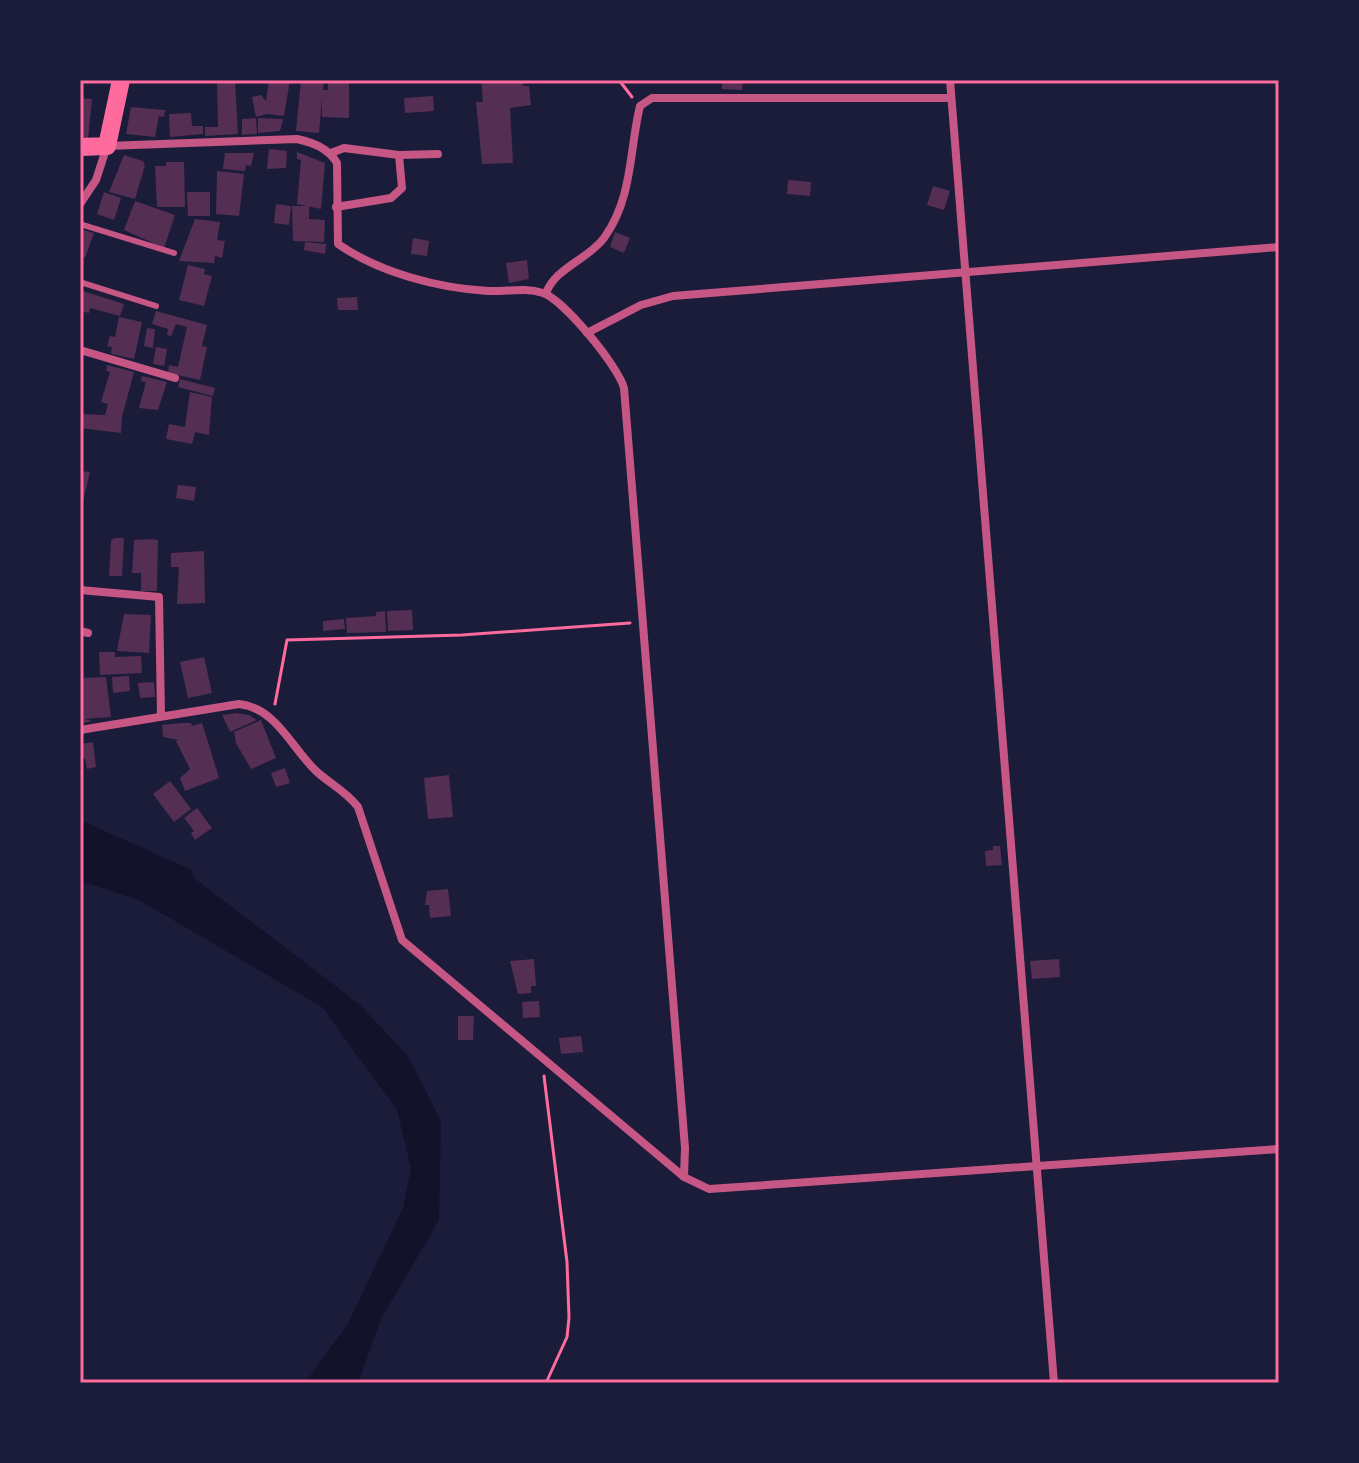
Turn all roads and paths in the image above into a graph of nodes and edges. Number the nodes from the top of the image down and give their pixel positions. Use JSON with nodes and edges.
{"nodes":[{"id":1,"x":121,"y":80,"type":"edge"},
{"id":2,"x":619,"y":80,"type":"edge"},
{"id":3,"x":950,"y":80,"type":"edge"},
{"id":4,"x":951,"y":98,"type":"junction"},
{"id":5,"x":640,"y":106,"type":"junction"},
{"id":6,"x":107,"y":146,"type":"junction"},
{"id":7,"x":80,"y":147,"type":"edge"},
{"id":8,"x":331,"y":153,"type":"junction"},
{"id":9,"x":438,"y":154,"type":"dead end"},
{"id":10,"x":399,"y":155,"type":"junction"},
{"id":11,"x":80,"y":204,"type":"edge"},
{"id":12,"x":336,"y":207,"type":"junction"},
{"id":13,"x":80,"y":224,"type":"edge"},
{"id":14,"x":1279,"y":247,"type":"edge"},
{"id":15,"x":174,"y":253,"type":"dead end"},
{"id":16,"x":963,"y":270,"type":"junction"},
{"id":17,"x":80,"y":282,"type":"edge"},
{"id":18,"x":546,"y":294,"type":"junction"},
{"id":19,"x":156,"y":306,"type":"dead end"},
{"id":20,"x":587,"y":333,"type":"junction"},
{"id":21,"x":80,"y":350,"type":"edge"},
{"id":22,"x":175,"y":378,"type":"dead end"},
{"id":23,"x":80,"y":590,"type":"edge"},
{"id":24,"x":641,"y":622,"type":"junction"},
{"id":25,"x":266,"y":713,"type":"junction"},
{"id":26,"x":161,"y":716,"type":"junction"},
{"id":27,"x":80,"y":730,"type":"edge"},
{"id":28,"x":542,"y":1060,"type":"junction"},
{"id":29,"x":1279,"y":1149,"type":"edge"},
{"id":30,"x":1037,"y":1168,"type":"junction"},
{"id":31,"x":684,"y":1177,"type":"junction"},
{"id":32,"x":546,"y":1383,"type":"edge"},
{"id":33,"x":1054,"y":1383,"type":"edge"}],
"edges":[{"from":1,"to":6,"type":"main road"},
{"from":2,"to":5,"type":"path"},
{"from":3,"to":4,"type":"street"},
{"from":4,"to":5,"type":"street"},
{"from":4,"to":16,"type":"street"},
{"from":5,"to":18,"type":"street"},
{"from":6,"to":7,"type":"main road"},
{"from":6,"to":8,"type":"street"},
{"from":6,"to":11,"type":"street"},
{"from":8,"to":10,"type":"street"},
{"from":8,"to":12,"type":"street"},
{"from":9,"to":10,"type":"street"},
{"from":10,"to":12,"type":"street"},
{"from":12,"to":18,"type":"street"},
{"from":13,"to":15,"type":"lane"},
{"from":14,"to":16,"type":"street"},
{"from":16,"to":20,"type":"street"},
{"from":16,"to":30,"type":"street"},
{"from":17,"to":19,"type":"lane"},
{"from":18,"to":20,"type":"street"},
{"from":20,"to":24,"type":"street"},
{"from":21,"to":22,"type":"street"},
{"from":23,"to":26,"type":"street"},
{"from":24,"to":25,"type":"path"},
{"from":24,"to":31,"type":"street"},
{"from":25,"to":26,"type":"street"},
{"from":25,"to":28,"type":"street"},
{"from":26,"to":27,"type":"street"},
{"from":28,"to":31,"type":"street"},
{"from":28,"to":32,"type":"path"},
{"from":29,"to":30,"type":"street"},
{"from":30,"to":31,"type":"street"},
{"from":30,"to":33,"type":"street"}]}
